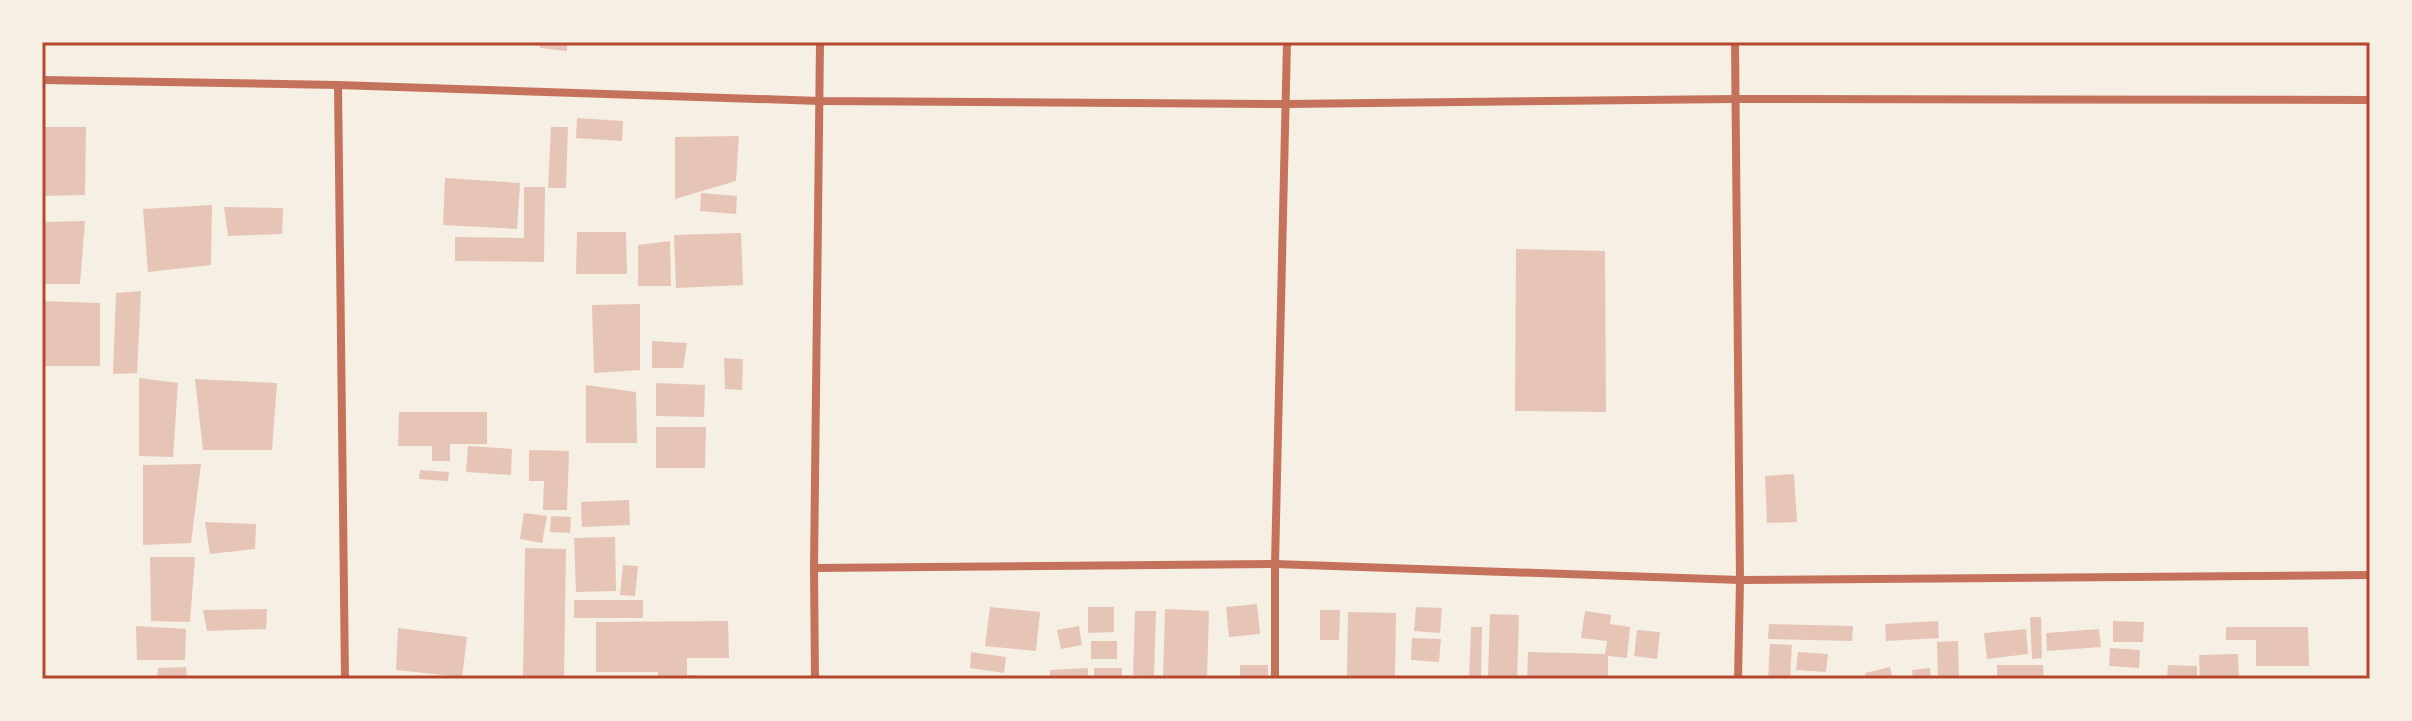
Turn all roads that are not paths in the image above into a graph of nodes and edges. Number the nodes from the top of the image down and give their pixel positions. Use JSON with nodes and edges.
{"nodes":[{"id":1,"x":820,"y":42,"type":"edge"},
{"id":2,"x":1287,"y":42,"type":"edge"},
{"id":3,"x":1735,"y":42,"type":"edge"},
{"id":4,"x":42,"y":80,"type":"edge"},
{"id":5,"x":338,"y":85,"type":"junction"},
{"id":6,"x":1735,"y":99,"type":"junction"},
{"id":7,"x":2370,"y":100,"type":"edge"},
{"id":8,"x":820,"y":101,"type":"junction"},
{"id":9,"x":1286,"y":104,"type":"junction"},
{"id":10,"x":1275,"y":564,"type":"junction"},
{"id":11,"x":814,"y":568,"type":"junction"},
{"id":12,"x":2370,"y":575,"type":"edge"},
{"id":13,"x":1740,"y":580,"type":"junction"},
{"id":14,"x":345,"y":679,"type":"edge"},
{"id":15,"x":815,"y":679,"type":"edge"},
{"id":16,"x":1275,"y":679,"type":"edge"},
{"id":17,"x":1738,"y":679,"type":"edge"}],
"edges":[{"from":1,"to":8,"type":"street"},
{"from":2,"to":9,"type":"street"},
{"from":3,"to":6,"type":"street"},
{"from":4,"to":5,"type":"street"},
{"from":5,"to":8,"type":"street"},
{"from":5,"to":14,"type":"street"},
{"from":6,"to":7,"type":"street"},
{"from":6,"to":9,"type":"street"},
{"from":6,"to":13,"type":"street"},
{"from":8,"to":9,"type":"street"},
{"from":8,"to":11,"type":"street"},
{"from":9,"to":10,"type":"street"},
{"from":10,"to":11,"type":"street"},
{"from":10,"to":13,"type":"street"},
{"from":10,"to":16,"type":"street"},
{"from":11,"to":15,"type":"street"},
{"from":12,"to":13,"type":"street"},
{"from":13,"to":17,"type":"street"}]}
